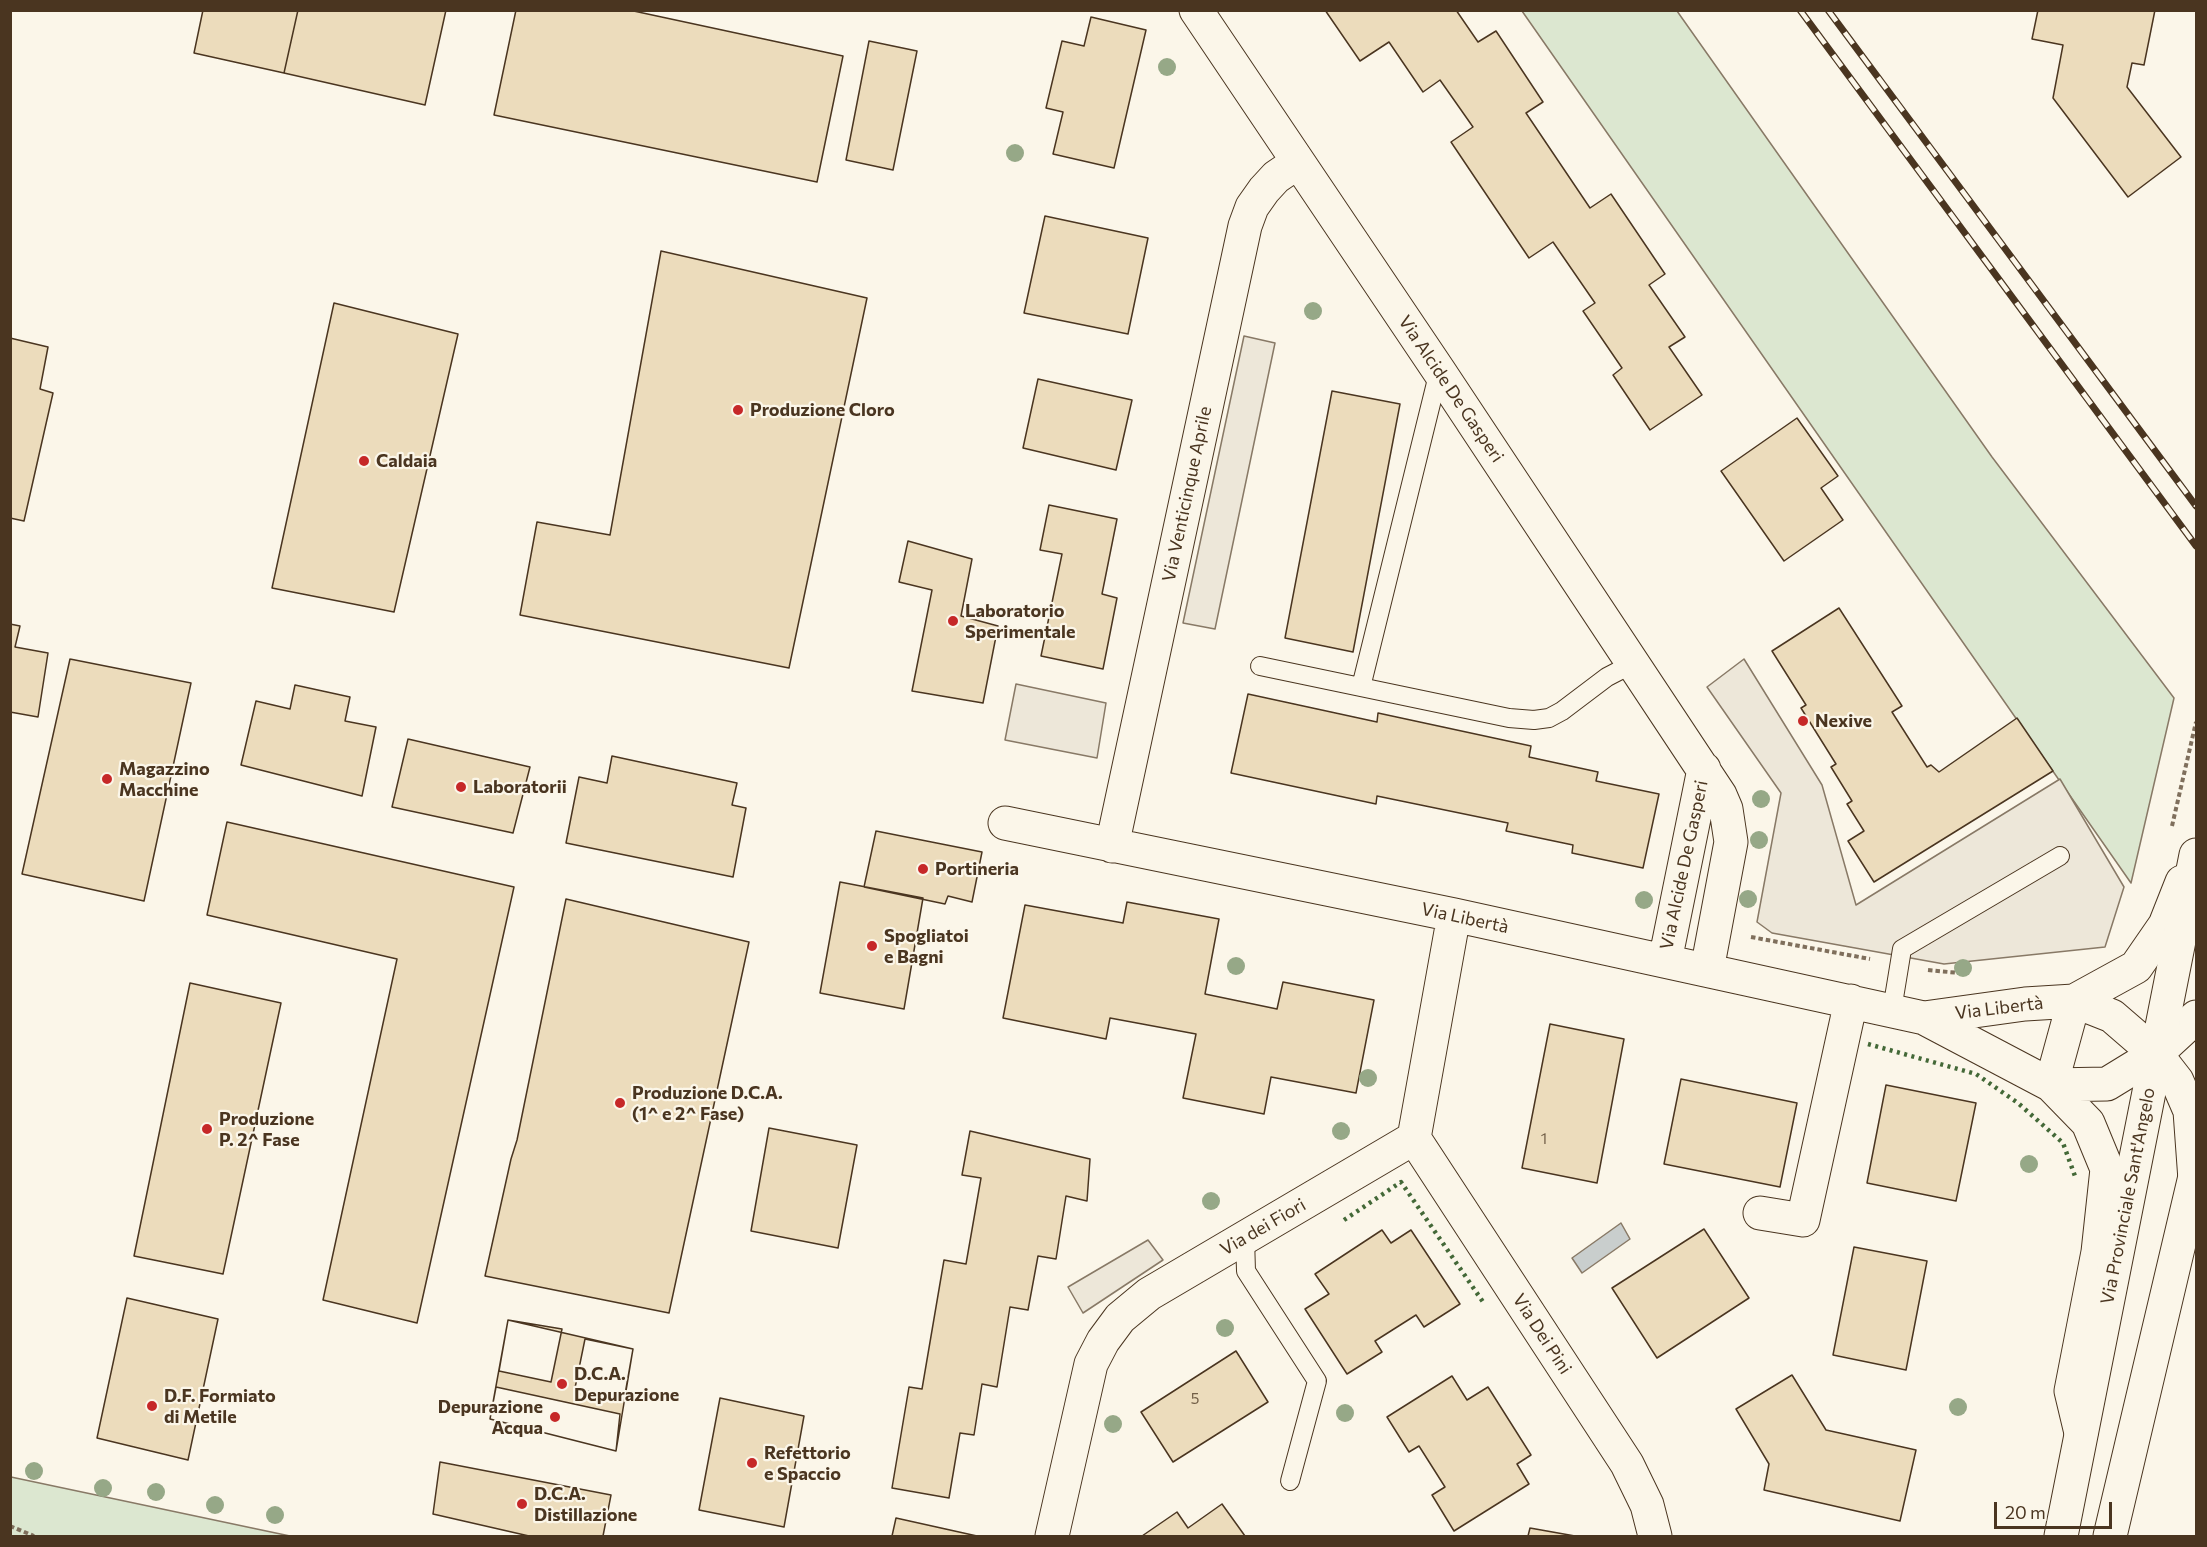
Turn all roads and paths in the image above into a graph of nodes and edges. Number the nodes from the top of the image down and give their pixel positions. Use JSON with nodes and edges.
{"nodes":[{"id":1,"x":1196,"y":10,"type":"edge"},
{"id":2,"x":1298,"y":162,"type":"junction"},
{"id":3,"x":1439,"y":371,"type":"junction"},
{"id":4,"x":1634,"y":663,"type":"junction"},
{"id":5,"x":1260,"y":666,"type":"dead end"},
{"id":6,"x":1361,"y":687,"type":"junction"},
{"id":7,"x":1704,"y":769,"type":"junction"},
{"id":8,"x":1005,"y":823,"type":"dead end"},
{"id":9,"x":1112,"y":846,"type":"junction"},
{"id":10,"x":2196,"y":847,"type":"edge"},
{"id":11,"x":2196,"y":855,"type":"edge"},
{"id":12,"x":2060,"y":856,"type":"dead end"},
{"id":13,"x":1454,"y":915,"type":"junction"},
{"id":14,"x":1665,"y":961,"type":"junction"},
{"id":15,"x":1707,"y":970,"type":"junction"},
{"id":16,"x":1851,"y":1001,"type":"junction"},
{"id":17,"x":2074,"y":1001,"type":"junction"},
{"id":18,"x":1892,"y":1010,"type":"junction"},
{"id":19,"x":2196,"y":1017,"type":"edge"},
{"id":20,"x":1924,"y":1018,"type":"junction"},
{"id":21,"x":2157,"y":1054,"type":"junction"},
{"id":22,"x":2051,"y":1085,"type":"junction"},
{"id":23,"x":1414,"y":1138,"type":"junction"},
{"id":24,"x":2195,"y":1176,"type":"edge"},
{"id":25,"x":1760,"y":1213,"type":"dead end"},
{"id":26,"x":1245,"y":1238,"type":"junction"},
{"id":27,"x":2081,"y":1433,"type":"junction"},
{"id":28,"x":1290,"y":1481,"type":"dead end"},
{"id":29,"x":10,"y":1526,"type":"edge"},
{"id":30,"x":33,"y":1536,"type":"edge"},
{"id":31,"x":1052,"y":1536,"type":"edge"},
{"id":32,"x":1655,"y":1536,"type":"edge"},
{"id":33,"x":2061,"y":1536,"type":"edge"},
{"id":34,"x":2109,"y":1536,"type":"edge"}],
"edges":[{"from":1,"to":2,"type":"street","name":"Via Alcide De Gasperi"},
{"from":2,"to":3,"type":"street","name":"Via Alcide De Gasperi"},
{"from":2,"to":9,"type":"street","name":"Via Venticinque Aprile"},
{"from":3,"to":4,"type":"street","name":"Via Alcide De Gasperi"},
{"from":3,"to":6,"type":"lane"},
{"from":4,"to":6,"type":"lane"},
{"from":4,"to":7,"type":"street","name":"Via Alcide De Gasperi"},
{"from":5,"to":6,"type":"lane"},
{"from":7,"to":14,"type":"street","name":"Via Alcide De Gasperi"},
{"from":7,"to":15,"type":"street","name":"Via Alcide De Gasperi"},
{"from":8,"to":9,"type":"street","name":"Via Libertà"},
{"from":9,"to":13,"type":"street","name":"Via Libertà"},
{"from":10,"to":17,"type":"street","name":"Via Libertà"},
{"from":11,"to":21,"type":"street","name":"Via Provinciale Sant'Angelo"},
{"from":12,"to":18,"type":"lane"},
{"from":13,"to":14,"type":"street","name":"Via Libertà"},
{"from":13,"to":23,"type":"street"},
{"from":14,"to":15,"type":"street","name":"Via Libertà"},
{"from":15,"to":16,"type":"street","name":"Via Libertà"},
{"from":16,"to":18,"type":"street","name":"Via Libertà"},
{"from":16,"to":25,"type":"street"},
{"from":17,"to":20,"type":"street","name":"Via Libertà"},
{"from":17,"to":21,"type":"street","name":"Via Libertà"},
{"from":17,"to":22,"type":"street","name":"Via Libertà"},
{"from":18,"to":20,"type":"street","name":"Via Libertà"},
{"from":19,"to":21,"type":"street","name":"Via Libertà"},
{"from":20,"to":22,"type":"street","name":"Via Libertà"},
{"from":21,"to":22,"type":"street","name":"Via Libertà"},
{"from":21,"to":24,"type":"street","name":"Via Libertà"},
{"from":21,"to":27,"type":"street","name":"Via Provinciale Sant'Angelo"},
{"from":22,"to":27,"type":"street","name":"Via Libertà"},
{"from":23,"to":26,"type":"street","name":"Via dei Fiori"},
{"from":23,"to":32,"type":"street","name":"Via Dei Pini"},
{"from":24,"to":34,"type":"street"},
{"from":26,"to":28,"type":"lane"},
{"from":26,"to":31,"type":"street","name":"Via dei Fiori"},
{"from":27,"to":33,"type":"street","name":"Via Provinciale Sant'Angelo"},
{"from":29,"to":30,"type":"path"}]}
